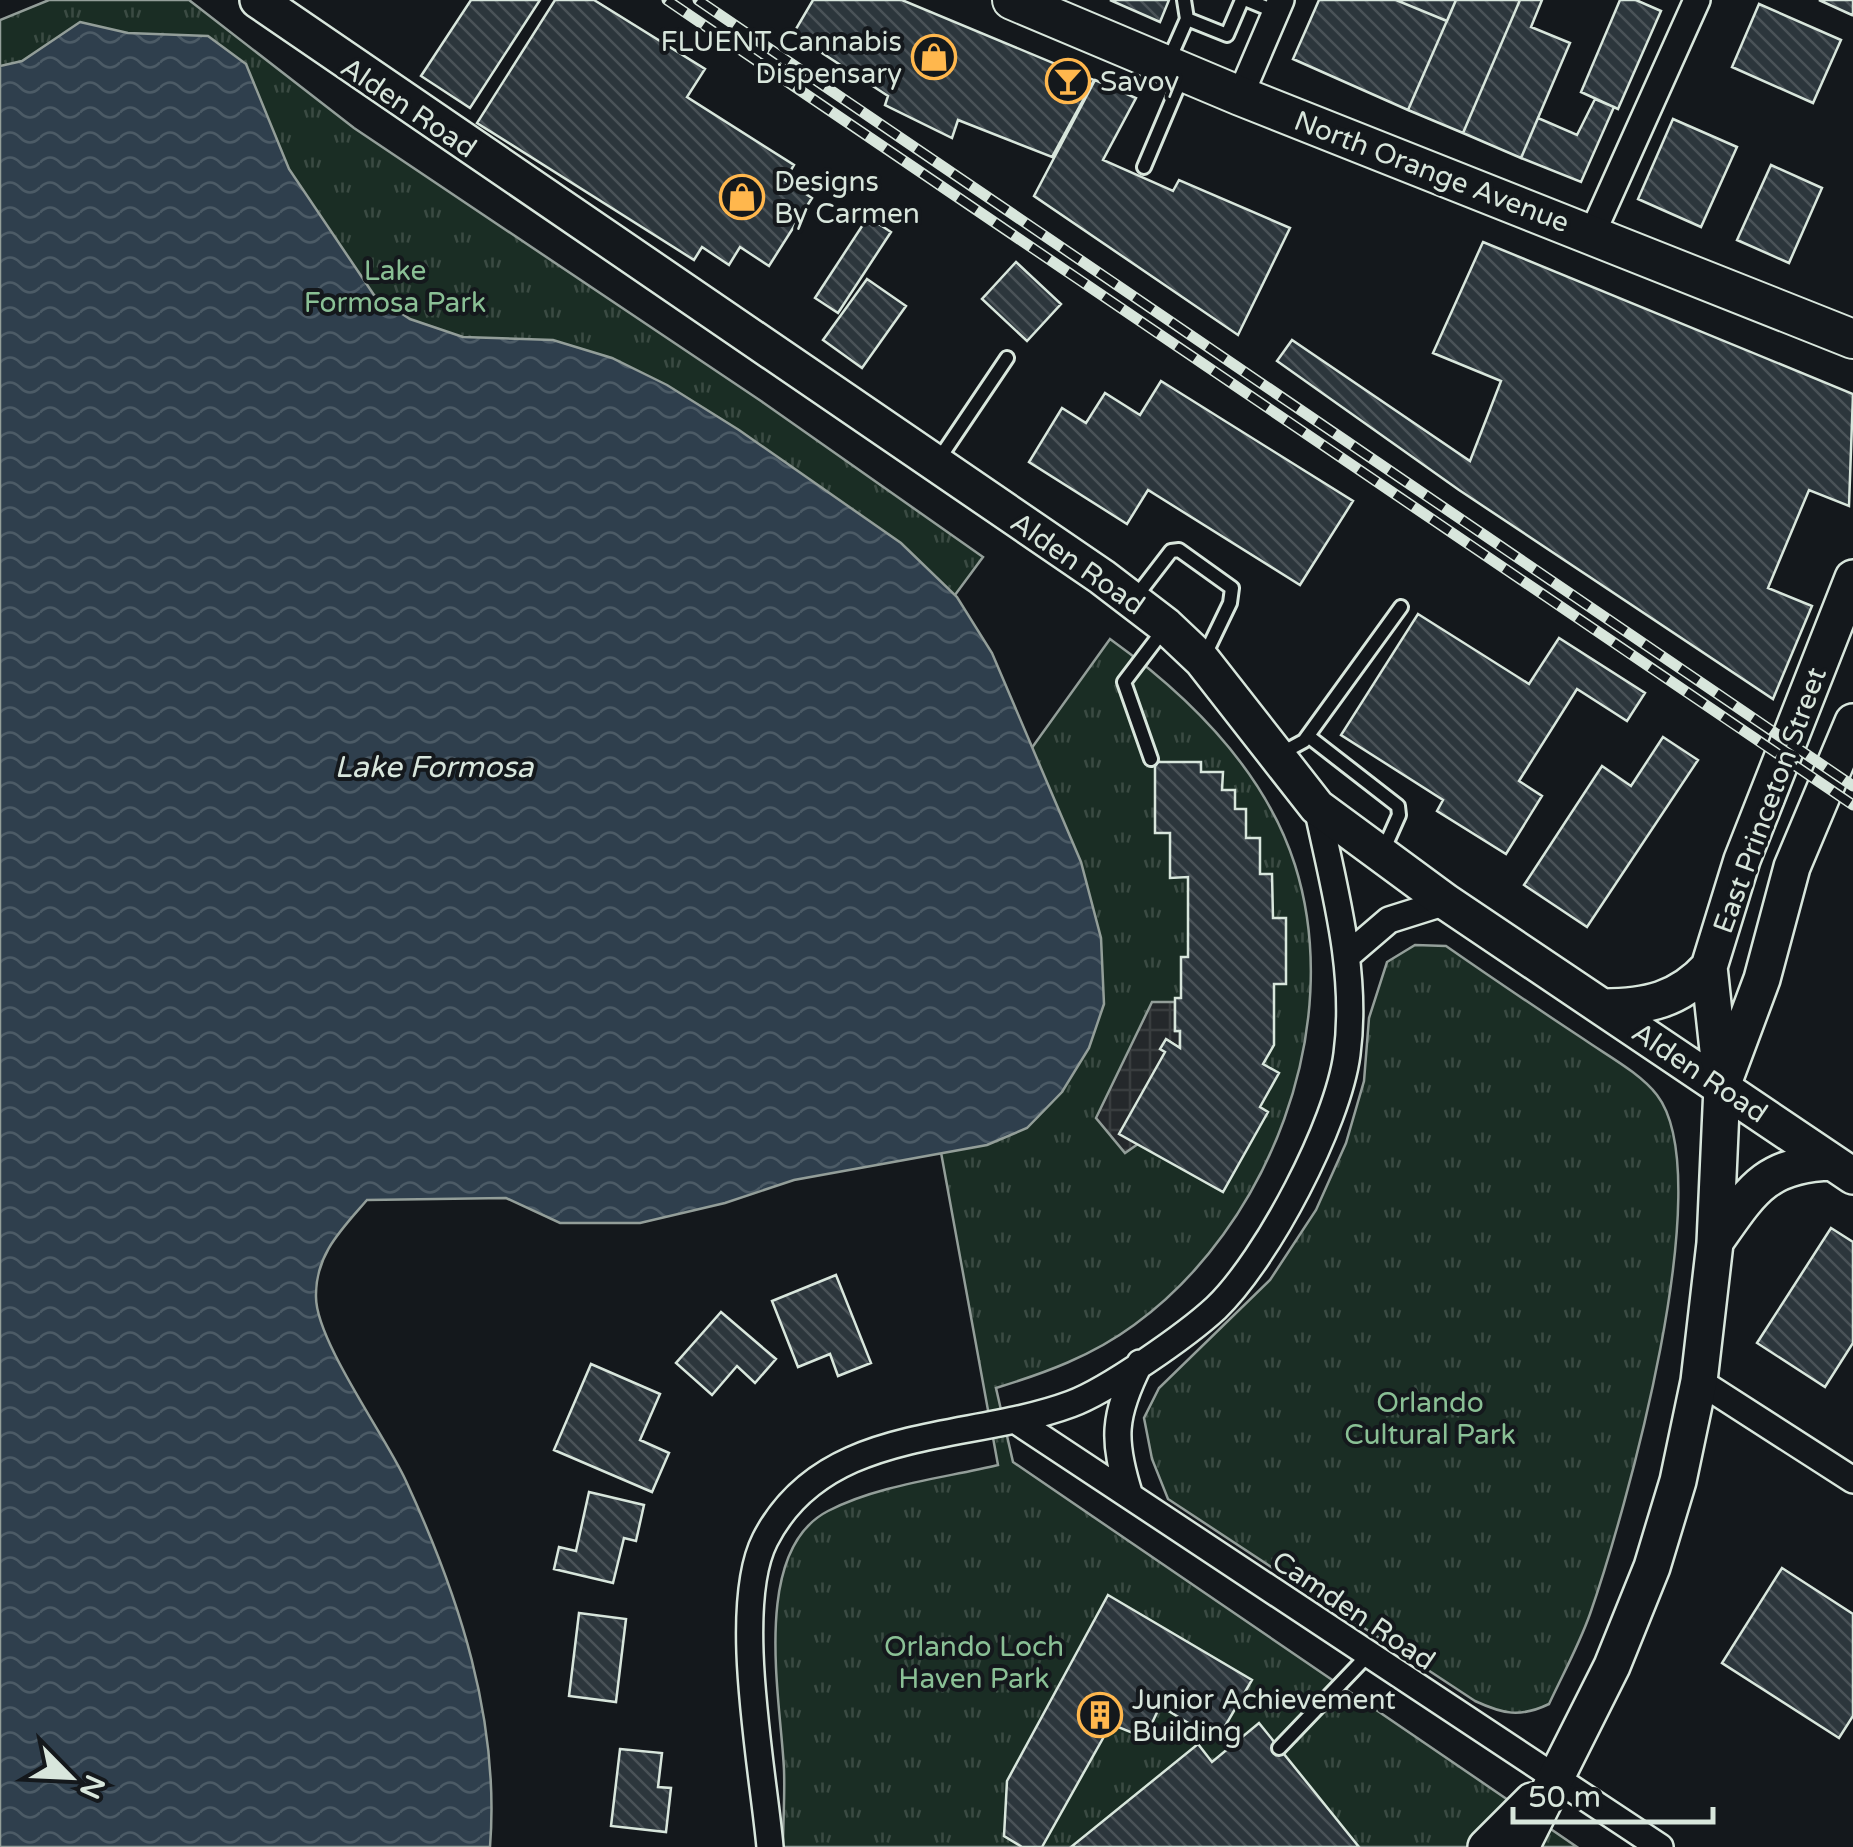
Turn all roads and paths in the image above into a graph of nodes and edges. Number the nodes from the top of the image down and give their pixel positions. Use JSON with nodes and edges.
{"nodes":[{"id":1,"x":258,"y":0,"type":"edge"},
{"id":2,"x":1184,"y":0,"type":"edge"},
{"id":3,"x":1245,"y":0,"type":"edge"},
{"id":4,"x":1696,"y":0,"type":"edge"},
{"id":5,"x":1029,"y":3,"type":"edge"},
{"id":6,"x":1279,"y":6,"type":"edge"},
{"id":7,"x":1187,"y":18,"type":"junction"},
{"id":8,"x":1176,"y":68,"type":"junction"},
{"id":9,"x":1240,"y":96,"type":"junction"},
{"id":10,"x":1144,"y":167,"type":"dead end"},
{"id":11,"x":1592,"y":234,"type":"junction"},
{"id":12,"x":1853,"y":339,"type":"edge"},
{"id":13,"x":1008,"y":358,"type":"dead end"},
{"id":14,"x":936,"y":464,"type":"junction"},
{"id":15,"x":1853,"y":578,"type":"edge"},
{"id":16,"x":1133,"y":601,"type":"junction"},
{"id":17,"x":1401,"y":607,"type":"dead end"},
{"id":18,"x":1166,"y":626,"type":"junction"},
{"id":19,"x":1202,"y":660,"type":"junction"},
{"id":20,"x":1853,"y":722,"type":"edge"},
{"id":21,"x":1308,"y":736,"type":"junction"},
{"id":22,"x":1278,"y":755,"type":"junction"},
{"id":23,"x":1152,"y":760,"type":"dead end"},
{"id":24,"x":1317,"y":807,"type":"junction"},
{"id":25,"x":1381,"y":854,"type":"junction"},
{"id":26,"x":1446,"y":902,"type":"junction"},
{"id":27,"x":1348,"y":956,"type":"junction"},
{"id":28,"x":1709,"y":966,"type":"junction"},
{"id":29,"x":1603,"y":1007,"type":"junction"},
{"id":30,"x":1722,"y":1086,"type":"junction"},
{"id":31,"x":1843,"y":1169,"type":"edge"},
{"id":32,"x":1714,"y":1243,"type":"junction"},
{"id":33,"x":1141,"y":1362,"type":"junction"},
{"id":34,"x":1699,"y":1381,"type":"junction"},
{"id":35,"x":1016,"y":1420,"type":"junction"},
{"id":36,"x":1853,"y":1480,"type":"edge"},
{"id":37,"x":1130,"y":1496,"type":"junction"},
{"id":38,"x":1368,"y":1656,"type":"junction"},
{"id":39,"x":1280,"y":1748,"type":"dead end"},
{"id":40,"x":1554,"y":1779,"type":"junction"},
{"id":41,"x":770,"y":1847,"type":"edge"},
{"id":42,"x":1486,"y":1847,"type":"edge"},
{"id":43,"x":1521,"y":1847,"type":"edge"},
{"id":44,"x":1660,"y":1847,"type":"edge"}],
"edges":[{"from":1,"to":14,"type":"street","name":"Alden Road"},
{"from":2,"to":7,"type":"lane"},
{"from":3,"to":6,"type":"lane"},
{"from":3,"to":7,"type":"lane"},
{"from":4,"to":11,"type":"street"},
{"from":5,"to":8,"type":"main road","name":"North Orange Avenue"},
{"from":6,"to":9,"type":"street"},
{"from":7,"to":8,"type":"lane"},
{"from":8,"to":9,"type":"main road","name":"North Orange Avenue"},
{"from":8,"to":10,"type":"lane"},
{"from":9,"to":11,"type":"main road","name":"North Orange Avenue"},
{"from":11,"to":12,"type":"main road","name":"North Orange Avenue"},
{"from":13,"to":14,"type":"lane"},
{"from":14,"to":16,"type":"street","name":"Alden Road"},
{"from":15,"to":28,"type":"street","name":"East Princeton Street"},
{"from":16,"to":18,"type":"street","name":"Alden Road"},
{"from":16,"to":19,"type":"lane"},
{"from":17,"to":21,"type":"lane"},
{"from":18,"to":19,"type":"street","name":"Alden Road"},
{"from":18,"to":23,"type":"lane"},
{"from":19,"to":22,"type":"street","name":"Alden Road"},
{"from":20,"to":30,"type":"street","name":"East Princeton Street"},
{"from":21,"to":22,"type":"lane"},
{"from":21,"to":25,"type":"lane"},
{"from":22,"to":24,"type":"street","name":"Alden Road"},
{"from":24,"to":25,"type":"street","name":"Alden Road"},
{"from":24,"to":27,"type":"street"},
{"from":25,"to":26,"type":"street","name":"Alden Road"},
{"from":26,"to":27,"type":"street"},
{"from":26,"to":29,"type":"street","name":"Alden Road"},
{"from":27,"to":33,"type":"street"},
{"from":28,"to":29,"type":"street"},
{"from":28,"to":30,"type":"street","name":"East Princeton Street"},
{"from":29,"to":30,"type":"street","name":"Alden Road"},
{"from":30,"to":31,"type":"street","name":"Alden Road"},
{"from":30,"to":32,"type":"street","name":"East Princeton Street"},
{"from":31,"to":32,"type":"street"},
{"from":32,"to":34,"type":"street","name":"East Princeton Street"},
{"from":33,"to":35,"type":"street"},
{"from":33,"to":37,"type":"street"},
{"from":34,"to":36,"type":"street"},
{"from":34,"to":40,"type":"street","name":"East Princeton Street"},
{"from":35,"to":37,"type":"street","name":"Camden Road"},
{"from":35,"to":41,"type":"street"},
{"from":37,"to":38,"type":"street","name":"Camden Road"},
{"from":38,"to":39,"type":"lane"},
{"from":38,"to":40,"type":"street","name":"Camden Road"},
{"from":40,"to":42,"type":"street","name":"East Princeton Street"},
{"from":40,"to":43,"type":"street","name":"East Princeton Street"},
{"from":40,"to":44,"type":"street","name":"Camden Road"}]}
